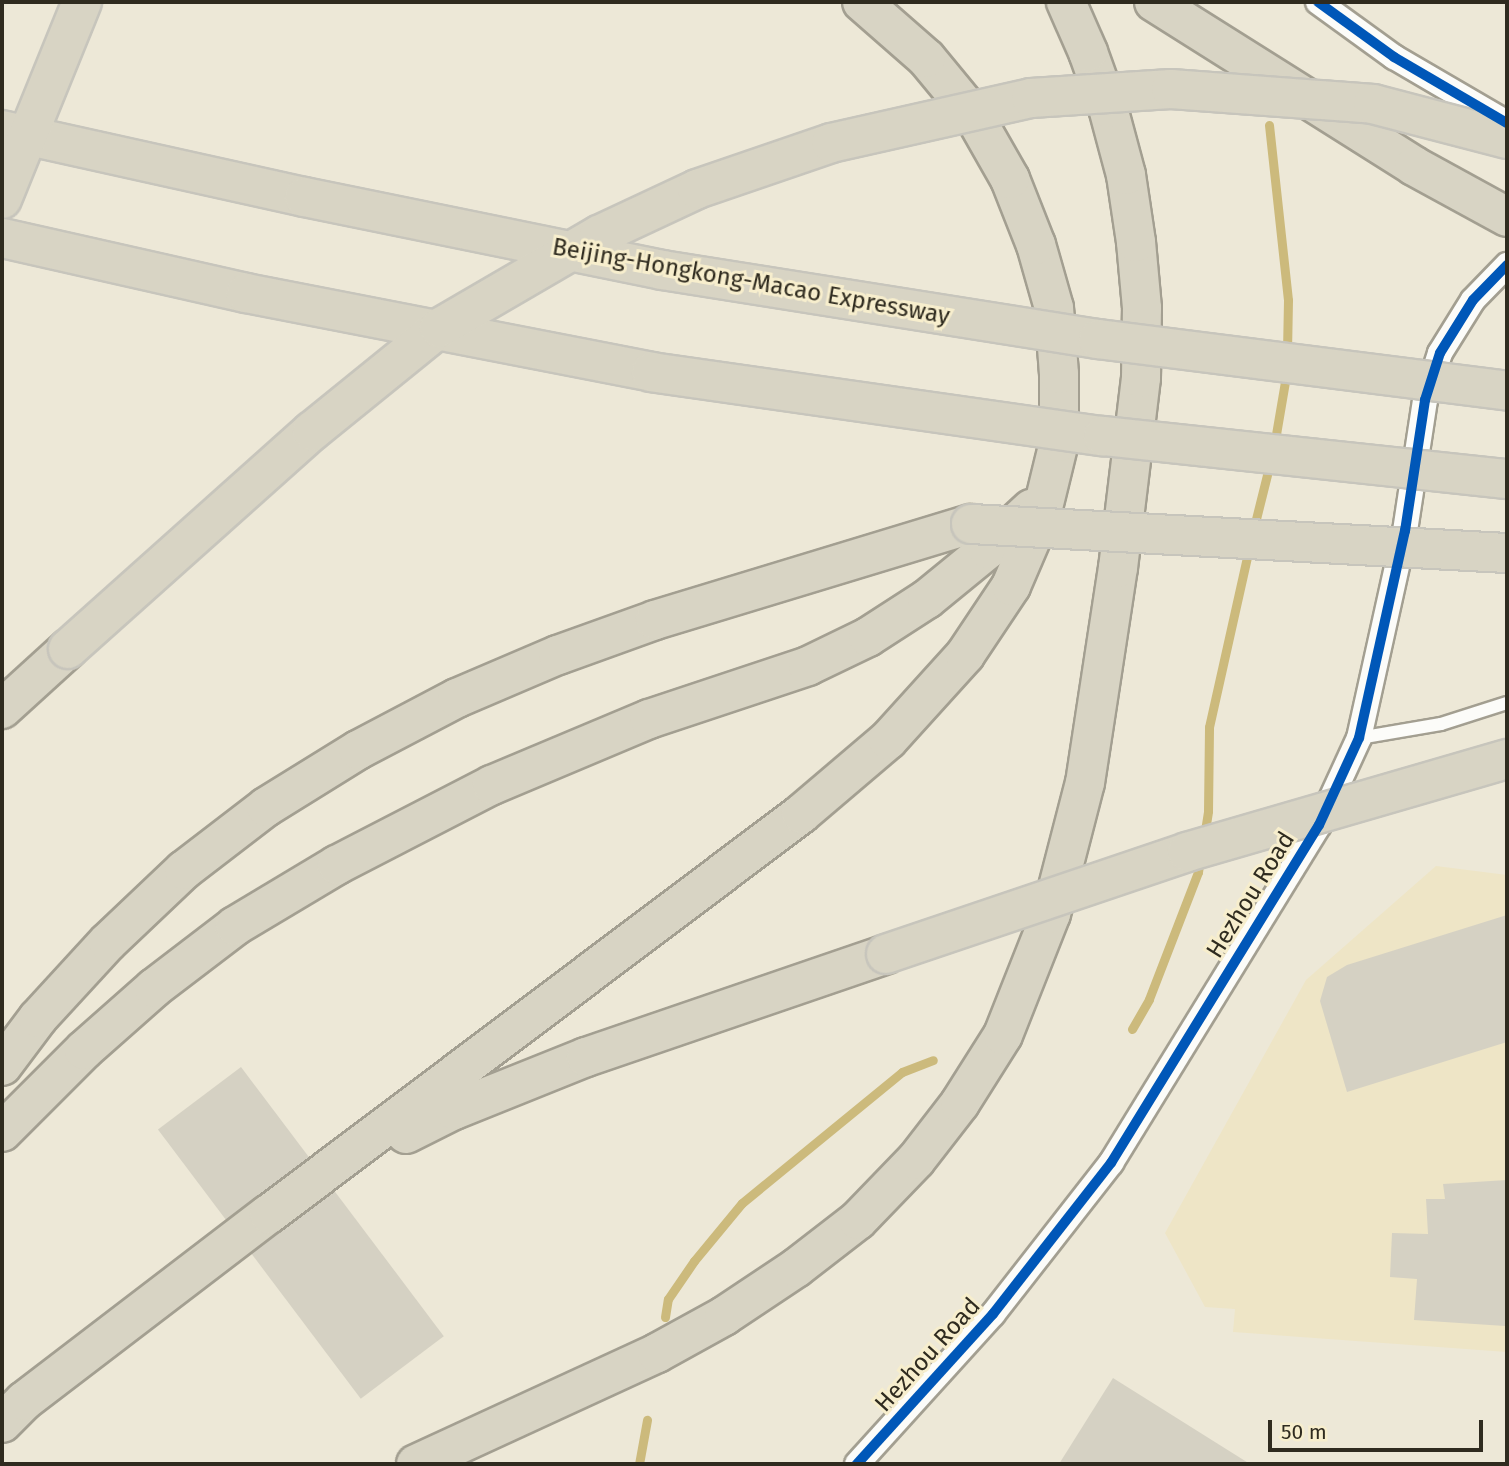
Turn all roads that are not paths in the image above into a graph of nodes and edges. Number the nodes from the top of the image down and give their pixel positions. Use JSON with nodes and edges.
{"nodes":[{"id":1,"x":82,"y":2,"type":"edge"},
{"id":2,"x":862,"y":2,"type":"edge"},
{"id":3,"x":1066,"y":2,"type":"edge"},
{"id":4,"x":1154,"y":2,"type":"edge"},
{"id":5,"x":1318,"y":2,"type":"edge"},
{"id":6,"x":1507,"y":123,"type":"edge"},
{"id":7,"x":2,"y":130,"type":"edge"},
{"id":8,"x":1507,"y":139,"type":"edge"},
{"id":9,"x":2,"y":199,"type":"edge"},
{"id":10,"x":1507,"y":217,"type":"edge"},
{"id":11,"x":2,"y":238,"type":"edge"},
{"id":12,"x":1507,"y":265,"type":"edge"},
{"id":13,"x":1507,"y":391,"type":"edge"},
{"id":14,"x":1507,"y":479,"type":"edge"},
{"id":15,"x":1045,"y":495,"type":"junction"},
{"id":16,"x":1507,"y":553,"type":"edge"},
{"id":17,"x":1507,"y":703,"type":"edge"},
{"id":18,"x":2,"y":709,"type":"edge"},
{"id":19,"x":1359,"y":738,"type":"junction"},
{"id":20,"x":1507,"y":759,"type":"edge"},
{"id":21,"x":2,"y":1066,"type":"edge"},
{"id":22,"x":2,"y":1132,"type":"edge"},
{"id":23,"x":328,"y":1171,"type":"junction"},
{"id":24,"x":2,"y":1423,"type":"edge"},
{"id":25,"x":416,"y":1464,"type":"edge"},
{"id":26,"x":857,"y":1464,"type":"edge"}],
"edges":[{"from":1,"to":9,"type":"highway","bridge":true},
{"from":2,"to":15,"type":"highway"},
{"from":3,"to":25,"type":"highway"},
{"from":4,"to":10,"type":"highway","bridge":true},
{"from":5,"to":6,"type":"street"},
{"from":7,"to":13,"type":"highway","name":"Beijing-Hongkong-Macao Expressway","bridge":true},
{"from":8,"to":18,"type":"highway","bridge":true},
{"from":11,"to":14,"type":"highway","bridge":true},
{"from":12,"to":19,"type":"street","name":"Hezhou Road"},
{"from":15,"to":22,"type":"highway"},
{"from":15,"to":23,"type":"highway"},
{"from":16,"to":21,"type":"highway","bridge":true},
{"from":17,"to":19,"type":"lane"},
{"from":19,"to":26,"type":"street","name":"Hezhou Road"},
{"from":20,"to":23,"type":"highway","bridge":true},
{"from":23,"to":24,"type":"highway"}]}
